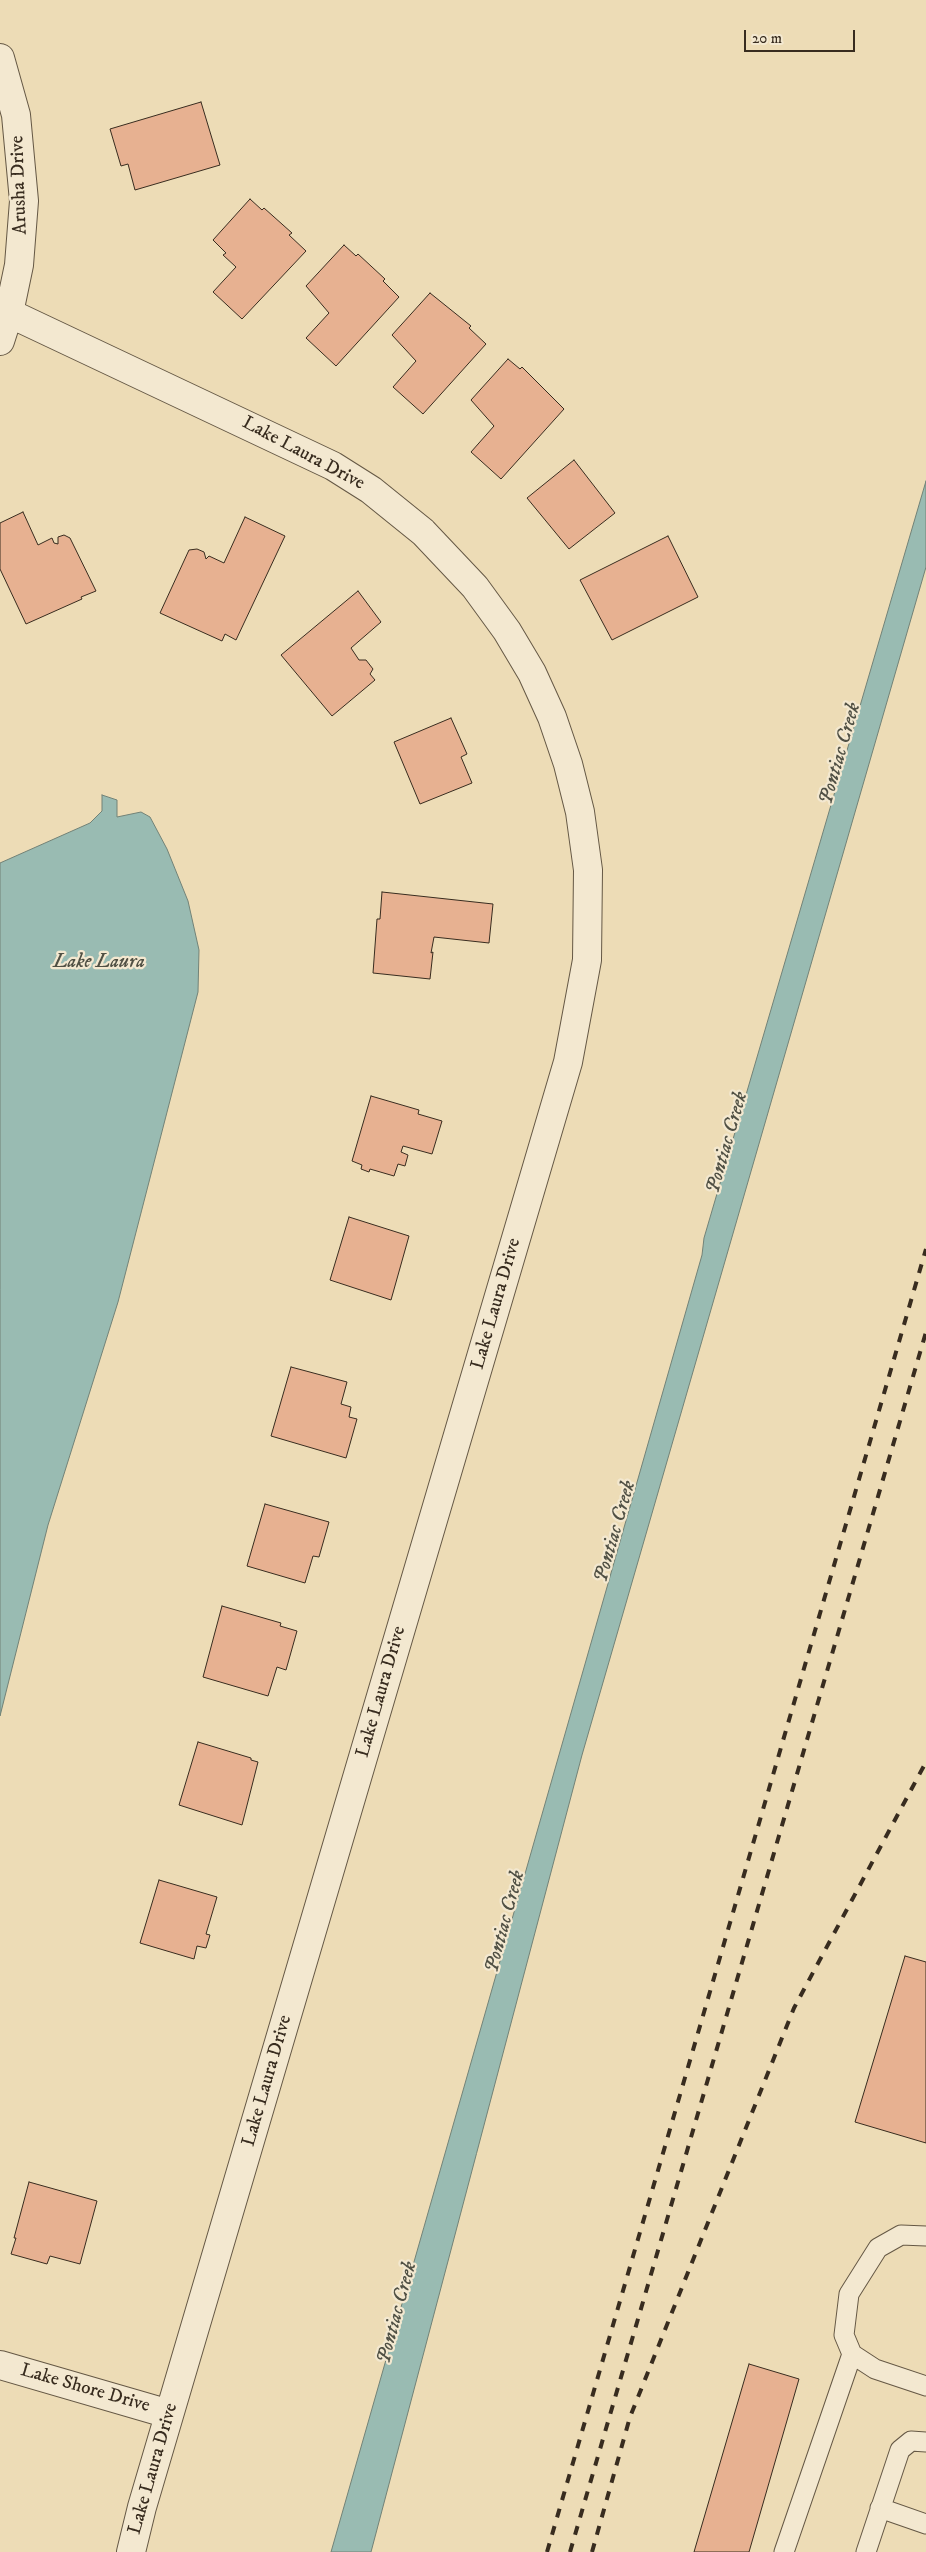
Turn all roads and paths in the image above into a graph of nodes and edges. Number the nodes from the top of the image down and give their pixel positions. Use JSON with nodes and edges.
{"nodes":[{"id":1,"x":0,"y":58,"type":"edge"},
{"id":2,"x":9,"y":313,"type":"junction"},
{"id":3,"x":0,"y":341,"type":"edge"},
{"id":4,"x":926,"y":2236,"type":"edge"},
{"id":5,"x":852,"y":2354,"type":"junction"},
{"id":6,"x":0,"y":2365,"type":"edge"},
{"id":7,"x":926,"y":2386,"type":"edge"},
{"id":8,"x":169,"y":2414,"type":"junction"},
{"id":9,"x":926,"y":2442,"type":"edge"},
{"id":10,"x":880,"y":2508,"type":"junction"},
{"id":11,"x":926,"y":2524,"type":"edge"},
{"id":12,"x":131,"y":2552,"type":"edge"},
{"id":13,"x":784,"y":2552,"type":"edge"},
{"id":14,"x":866,"y":2552,"type":"edge"}],
"edges":[{"from":1,"to":2,"type":"street","name":"Arusha Drive"},
{"from":2,"to":3,"type":"street","name":"Arusha Drive"},
{"from":2,"to":8,"type":"street","name":"Lake Laura Drive"},
{"from":4,"to":5,"type":"lane"},
{"from":5,"to":7,"type":"lane"},
{"from":5,"to":13,"type":"lane"},
{"from":6,"to":8,"type":"street","name":"Lake Shore Drive"},
{"from":8,"to":12,"type":"street","name":"Lake Laura Drive"},
{"from":9,"to":10,"type":"lane"},
{"from":10,"to":11,"type":"lane"},
{"from":10,"to":14,"type":"lane"}]}
